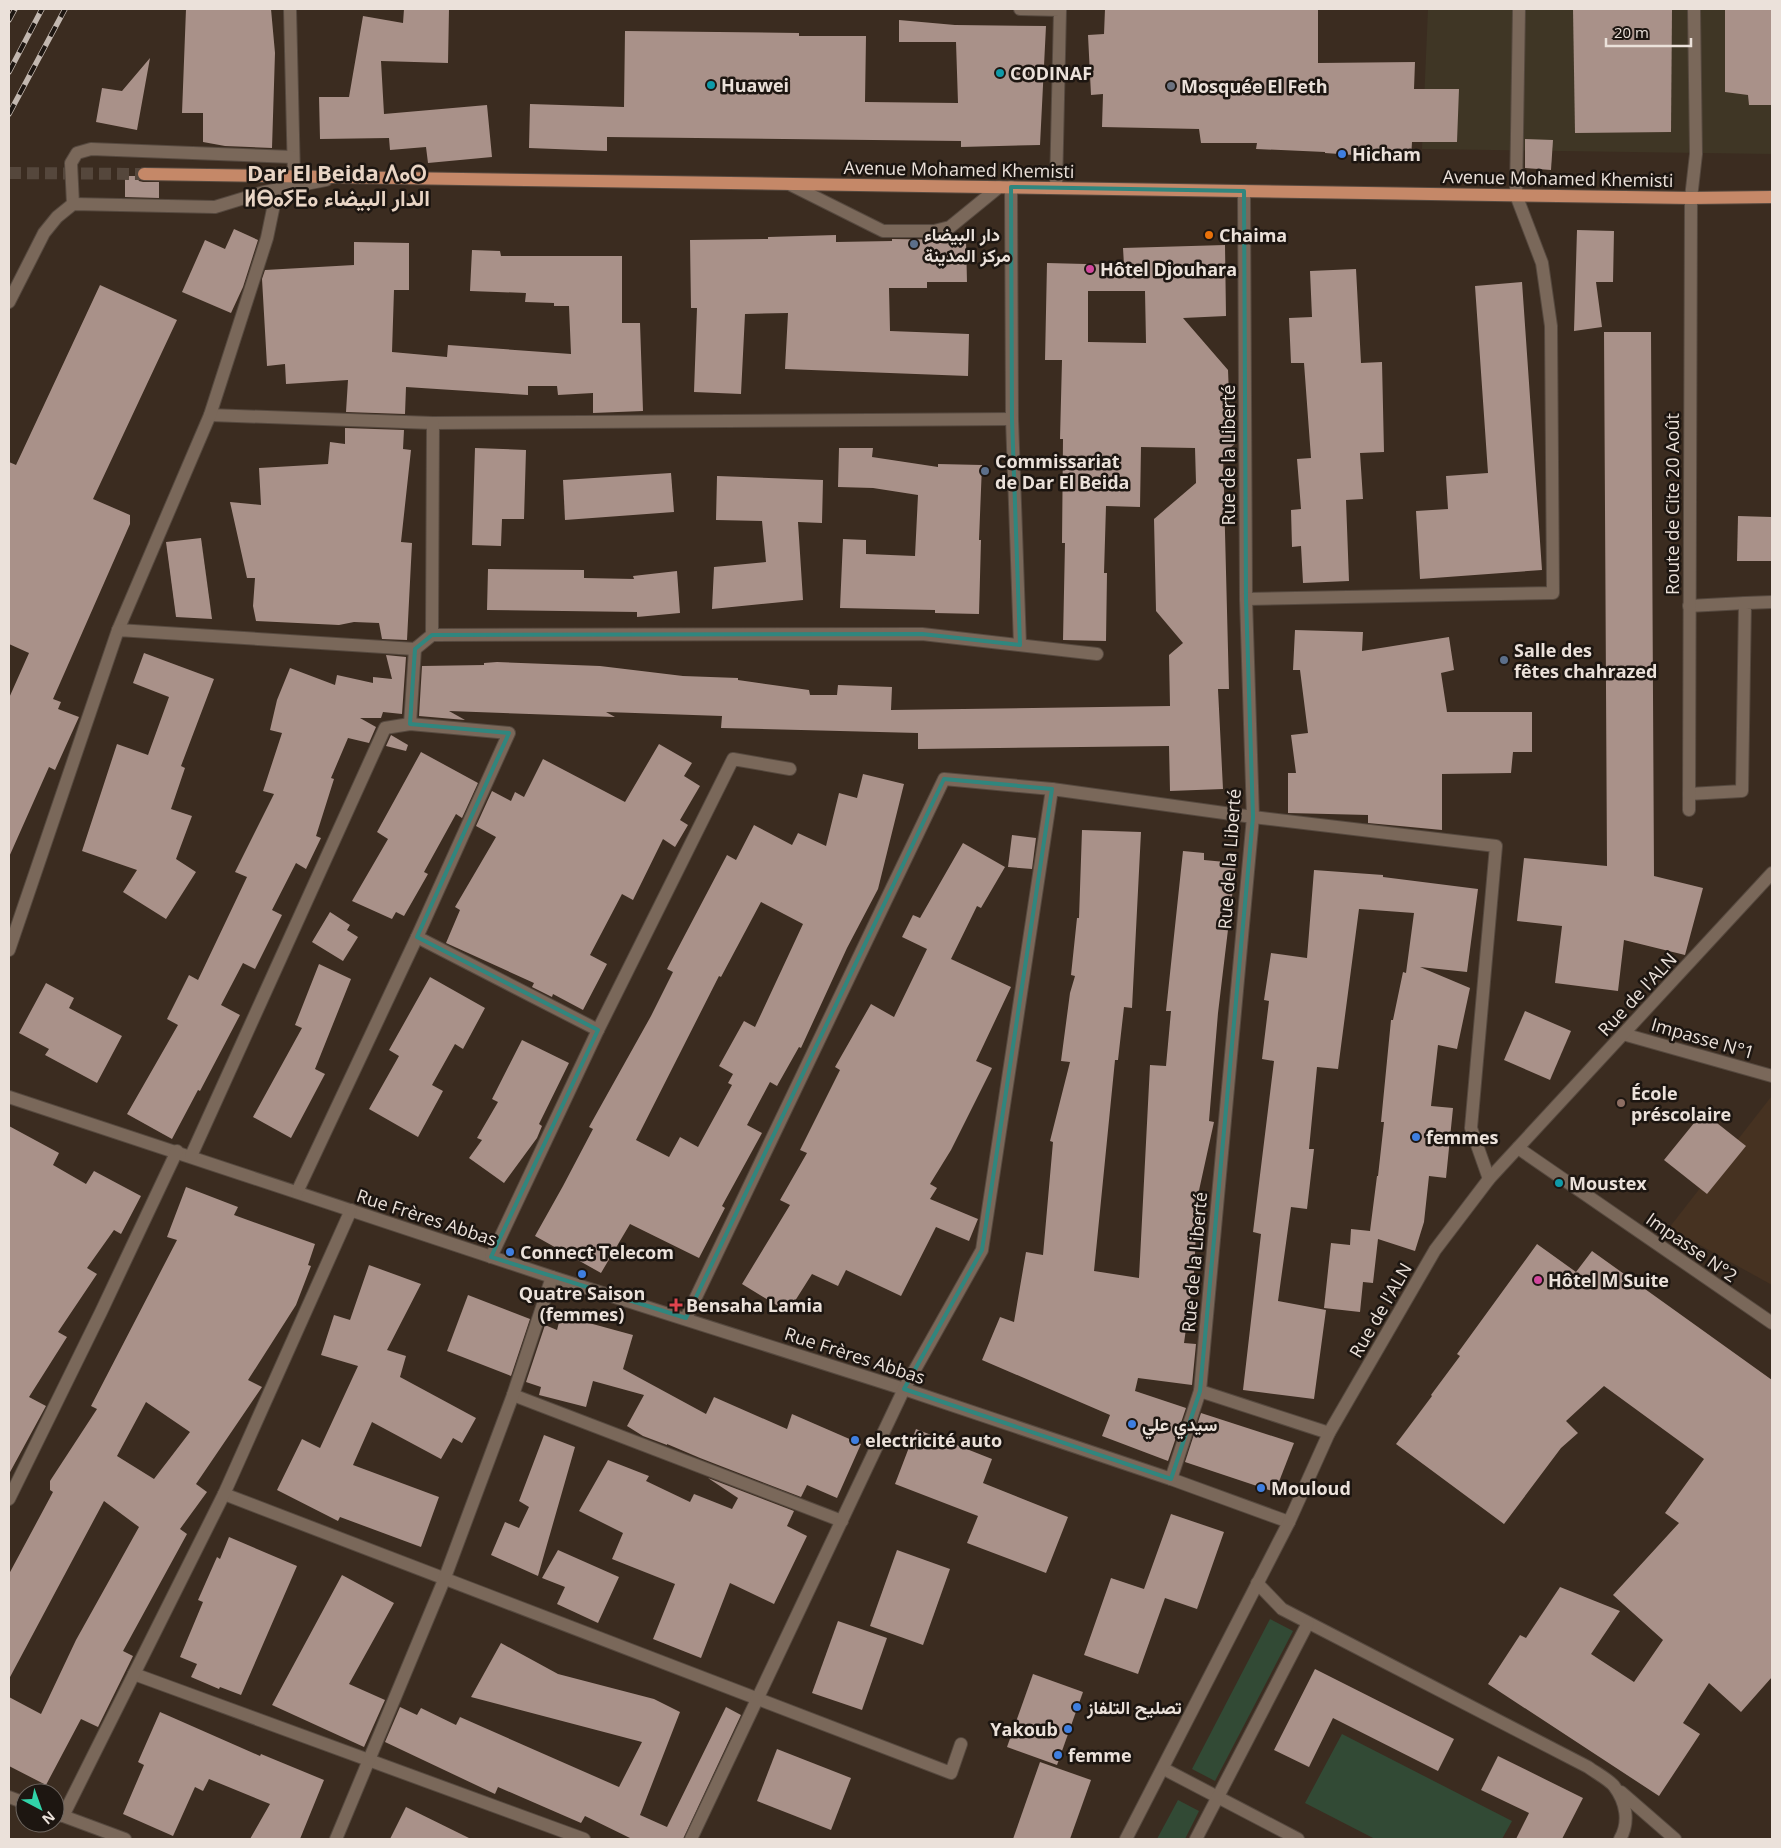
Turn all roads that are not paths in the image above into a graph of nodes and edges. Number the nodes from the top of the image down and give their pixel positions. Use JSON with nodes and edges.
{"nodes":[{"id":1,"x":290,"y":9,"type":"edge"},
{"id":2,"x":1020,"y":9,"type":"edge"},
{"id":3,"x":1061,"y":9,"type":"edge"},
{"id":4,"x":1520,"y":9,"type":"edge"},
{"id":5,"x":1694,"y":9,"type":"edge"},
{"id":6,"x":293,"y":157,"type":"junction"},
{"id":7,"x":144,"y":174,"type":"tunnel mouth"},
{"id":8,"x":294,"y":177,"type":"junction"},
{"id":9,"x":338,"y":177,"type":"junction"},
{"id":10,"x":790,"y":184,"type":"junction"},
{"id":11,"x":1005,"y":187,"type":"junction"},
{"id":12,"x":1056,"y":188,"type":"junction"},
{"id":13,"x":277,"y":190,"type":"junction"},
{"id":14,"x":1244,"y":191,"type":"junction"},
{"id":15,"x":1516,"y":195,"type":"junction"},
{"id":16,"x":1772,"y":197,"type":"edge"},
{"id":17,"x":1691,"y":198,"type":"junction"},
{"id":18,"x":73,"y":204,"type":"junction"},
{"id":19,"x":9,"y":302,"type":"edge"},
{"id":20,"x":210,"y":415,"type":"junction"},
{"id":21,"x":1012,"y":419,"type":"junction"},
{"id":22,"x":433,"y":423,"type":"junction"},
{"id":23,"x":1246,"y":599,"type":"junction"},
{"id":24,"x":1772,"y":602,"type":"edge"},
{"id":25,"x":1745,"y":603,"type":"junction"},
{"id":26,"x":1689,"y":606,"type":"junction"},
{"id":27,"x":118,"y":630,"type":"junction"},
{"id":28,"x":432,"y":635,"type":"junction"},
{"id":29,"x":1020,"y":645,"type":"junction"},
{"id":30,"x":414,"y":649,"type":"junction"},
{"id":31,"x":1096,"y":654,"type":"dead end"},
{"id":32,"x":410,"y":724,"type":"junction"},
{"id":33,"x":790,"y":769,"type":"dead end"},
{"id":34,"x":1052,"y":789,"type":"junction"},
{"id":35,"x":1689,"y":794,"type":"junction"},
{"id":36,"x":1689,"y":810,"type":"dead end"},
{"id":37,"x":1253,"y":817,"type":"junction"},
{"id":38,"x":1772,"y":873,"type":"edge"},
{"id":39,"x":416,"y":937,"type":"junction"},
{"id":40,"x":9,"y":950,"type":"edge"},
{"id":41,"x":598,"y":1030,"type":"junction"},
{"id":42,"x":1624,"y":1034,"type":"junction"},
{"id":43,"x":1772,"y":1076,"type":"edge"},
{"id":44,"x":9,"y":1097,"type":"edge"},
{"id":45,"x":1518,"y":1148,"type":"junction"},
{"id":46,"x":177,"y":1151,"type":"junction"},
{"id":47,"x":191,"y":1156,"type":"junction"},
{"id":48,"x":1489,"y":1179,"type":"junction"},
{"id":49,"x":297,"y":1192,"type":"junction"},
{"id":50,"x":351,"y":1210,"type":"junction"},
{"id":51,"x":492,"y":1257,"type":"junction"},
{"id":52,"x":552,"y":1277,"type":"junction"},
{"id":53,"x":686,"y":1318,"type":"junction"},
{"id":54,"x":1772,"y":1323,"type":"edge"},
{"id":55,"x":904,"y":1389,"type":"junction"},
{"id":56,"x":1200,"y":1391,"type":"junction"},
{"id":57,"x":513,"y":1395,"type":"junction"},
{"id":58,"x":1329,"y":1433,"type":"junction"},
{"id":59,"x":1171,"y":1479,"type":"junction"},
{"id":60,"x":224,"y":1494,"type":"junction"},
{"id":61,"x":9,"y":1499,"type":"edge"},
{"id":62,"x":842,"y":1521,"type":"junction"},
{"id":63,"x":1288,"y":1522,"type":"junction"},
{"id":64,"x":444,"y":1580,"type":"junction"},
{"id":65,"x":1257,"y":1583,"type":"junction"},
{"id":66,"x":1308,"y":1623,"type":"junction"},
{"id":67,"x":134,"y":1674,"type":"junction"},
{"id":68,"x":759,"y":1698,"type":"junction"},
{"id":69,"x":961,"y":1744,"type":"dead end"},
{"id":70,"x":368,"y":1760,"type":"junction"},
{"id":71,"x":1164,"y":1769,"type":"junction"},
{"id":72,"x":1614,"y":1785,"type":"junction"},
{"id":73,"x":1218,"y":1797,"type":"junction"},
{"id":74,"x":65,"y":1804,"type":"edge"},
{"id":75,"x":65,"y":1817,"type":"edge"},
{"id":76,"x":125,"y":1839,"type":"edge"},
{"id":77,"x":336,"y":1839,"type":"edge"},
{"id":78,"x":584,"y":1839,"type":"edge"},
{"id":79,"x":691,"y":1839,"type":"edge"},
{"id":80,"x":1126,"y":1839,"type":"edge"},
{"id":81,"x":1196,"y":1839,"type":"edge"},
{"id":82,"x":1298,"y":1839,"type":"edge"},
{"id":83,"x":1620,"y":1839,"type":"edge"},
{"id":84,"x":1675,"y":1839,"type":"edge"}],
"edges":[{"from":1,"to":6,"type":"street"},
{"from":2,"to":3,"type":"street"},
{"from":3,"to":12,"type":"street"},
{"from":4,"to":15,"type":"street"},
{"from":5,"to":17,"type":"street","name":"Route de Cite 20 Août"},
{"from":6,"to":8,"type":"street"},
{"from":6,"to":18,"type":"street"},
{"from":7,"to":8,"type":"main road","name":"Avenue Mohamed Khemisti"},
{"from":8,"to":9,"type":"main road","name":"Avenue Mohamed Khemisti"},
{"from":9,"to":10,"type":"main road","name":"Avenue Mohamed Khemisti"},
{"from":9,"to":13,"type":"street"},
{"from":10,"to":11,"type":"main road","name":"Avenue Mohamed Khemisti"},
{"from":10,"to":11,"type":"street"},
{"from":11,"to":12,"type":"main road","name":"Avenue Mohamed Khemisti"},
{"from":11,"to":21,"type":"street"},
{"from":12,"to":14,"type":"main road","name":"Avenue Mohamed Khemisti"},
{"from":13,"to":18,"type":"street"},
{"from":13,"to":20,"type":"street"},
{"from":14,"to":15,"type":"main road","name":"Avenue Mohamed Khemisti"},
{"from":14,"to":23,"type":"street","name":"Rue de la Liberté"},
{"from":15,"to":17,"type":"main road","name":"Avenue Mohamed Khemisti"},
{"from":15,"to":23,"type":"street"},
{"from":16,"to":17,"type":"main road","name":"Avenue Mohamed Khemisti"},
{"from":17,"to":26,"type":"street","name":"Route de Cite 20 Août"},
{"from":18,"to":19,"type":"street"},
{"from":20,"to":22,"type":"street"},
{"from":20,"to":27,"type":"street"},
{"from":21,"to":22,"type":"street"},
{"from":21,"to":29,"type":"street"},
{"from":22,"to":28,"type":"street"},
{"from":23,"to":37,"type":"street","name":"Rue de la Liberté"},
{"from":24,"to":25,"type":"street"},
{"from":25,"to":26,"type":"street"},
{"from":25,"to":35,"type":"street"},
{"from":26,"to":35,"type":"street","name":"Route de Cite 20 Août"},
{"from":27,"to":30,"type":"street"},
{"from":27,"to":40,"type":"street"},
{"from":28,"to":29,"type":"street"},
{"from":28,"to":30,"type":"street"},
{"from":29,"to":31,"type":"street"},
{"from":30,"to":32,"type":"street"},
{"from":32,"to":39,"type":"street"},
{"from":32,"to":47,"type":"street"},
{"from":33,"to":41,"type":"street"},
{"from":34,"to":37,"type":"street"},
{"from":34,"to":53,"type":"street"},
{"from":34,"to":55,"type":"street"},
{"from":35,"to":36,"type":"street","name":"Route de Cite 20 Août"},
{"from":37,"to":48,"type":"street"},
{"from":37,"to":56,"type":"street","name":"Rue de la Liberté"},
{"from":38,"to":42,"type":"street","name":"Rue de l'ALN"},
{"from":39,"to":41,"type":"street"},
{"from":39,"to":49,"type":"street"},
{"from":41,"to":51,"type":"street"},
{"from":42,"to":43,"type":"street","name":"Impasse N°1"},
{"from":42,"to":45,"type":"street","name":"Rue de l'ALN"},
{"from":44,"to":46,"type":"street","name":"Rue Frères Abbas"},
{"from":45,"to":48,"type":"street","name":"Rue de l'ALN"},
{"from":45,"to":54,"type":"street","name":"Impasse N°2"},
{"from":46,"to":47,"type":"street","name":"Rue Frères Abbas"},
{"from":46,"to":61,"type":"street"},
{"from":47,"to":49,"type":"street","name":"Rue Frères Abbas"},
{"from":48,"to":58,"type":"street","name":"Rue de l'ALN"},
{"from":49,"to":50,"type":"street","name":"Rue Frères Abbas"},
{"from":50,"to":51,"type":"street","name":"Rue Frères Abbas"},
{"from":50,"to":60,"type":"street"},
{"from":51,"to":52,"type":"street","name":"Rue Frères Abbas"},
{"from":52,"to":53,"type":"street","name":"Rue Frères Abbas"},
{"from":52,"to":57,"type":"street"},
{"from":53,"to":55,"type":"street","name":"Rue Frères Abbas"},
{"from":55,"to":59,"type":"street","name":"Rue Frères Abbas"},
{"from":55,"to":62,"type":"street"},
{"from":56,"to":58,"type":"street"},
{"from":56,"to":59,"type":"street","name":"Rue de la Liberté"},
{"from":57,"to":62,"type":"street"},
{"from":57,"to":64,"type":"street"},
{"from":58,"to":63,"type":"street","name":"Rue de l'ALN"},
{"from":59,"to":63,"type":"street","name":"Rue Frères Abbas"},
{"from":60,"to":64,"type":"street"},
{"from":60,"to":67,"type":"street"},
{"from":62,"to":68,"type":"street"},
{"from":63,"to":65,"type":"street","name":"Rue de l'ALN"},
{"from":64,"to":68,"type":"street"},
{"from":64,"to":70,"type":"street"},
{"from":65,"to":66,"type":"street"},
{"from":65,"to":71,"type":"street","name":"Rue de l'ALN"},
{"from":66,"to":72,"type":"street"},
{"from":66,"to":73,"type":"street"},
{"from":67,"to":70,"type":"street"},
{"from":67,"to":74,"type":"street"},
{"from":68,"to":69,"type":"street"},
{"from":68,"to":79,"type":"street"},
{"from":70,"to":77,"type":"street"},
{"from":70,"to":78,"type":"street"},
{"from":71,"to":73,"type":"street"},
{"from":71,"to":80,"type":"street","name":"Rue de l'ALN"},
{"from":72,"to":83,"type":"street"},
{"from":72,"to":84,"type":"street"},
{"from":73,"to":81,"type":"street"},
{"from":73,"to":82,"type":"street"},
{"from":75,"to":76,"type":"street"}]}
